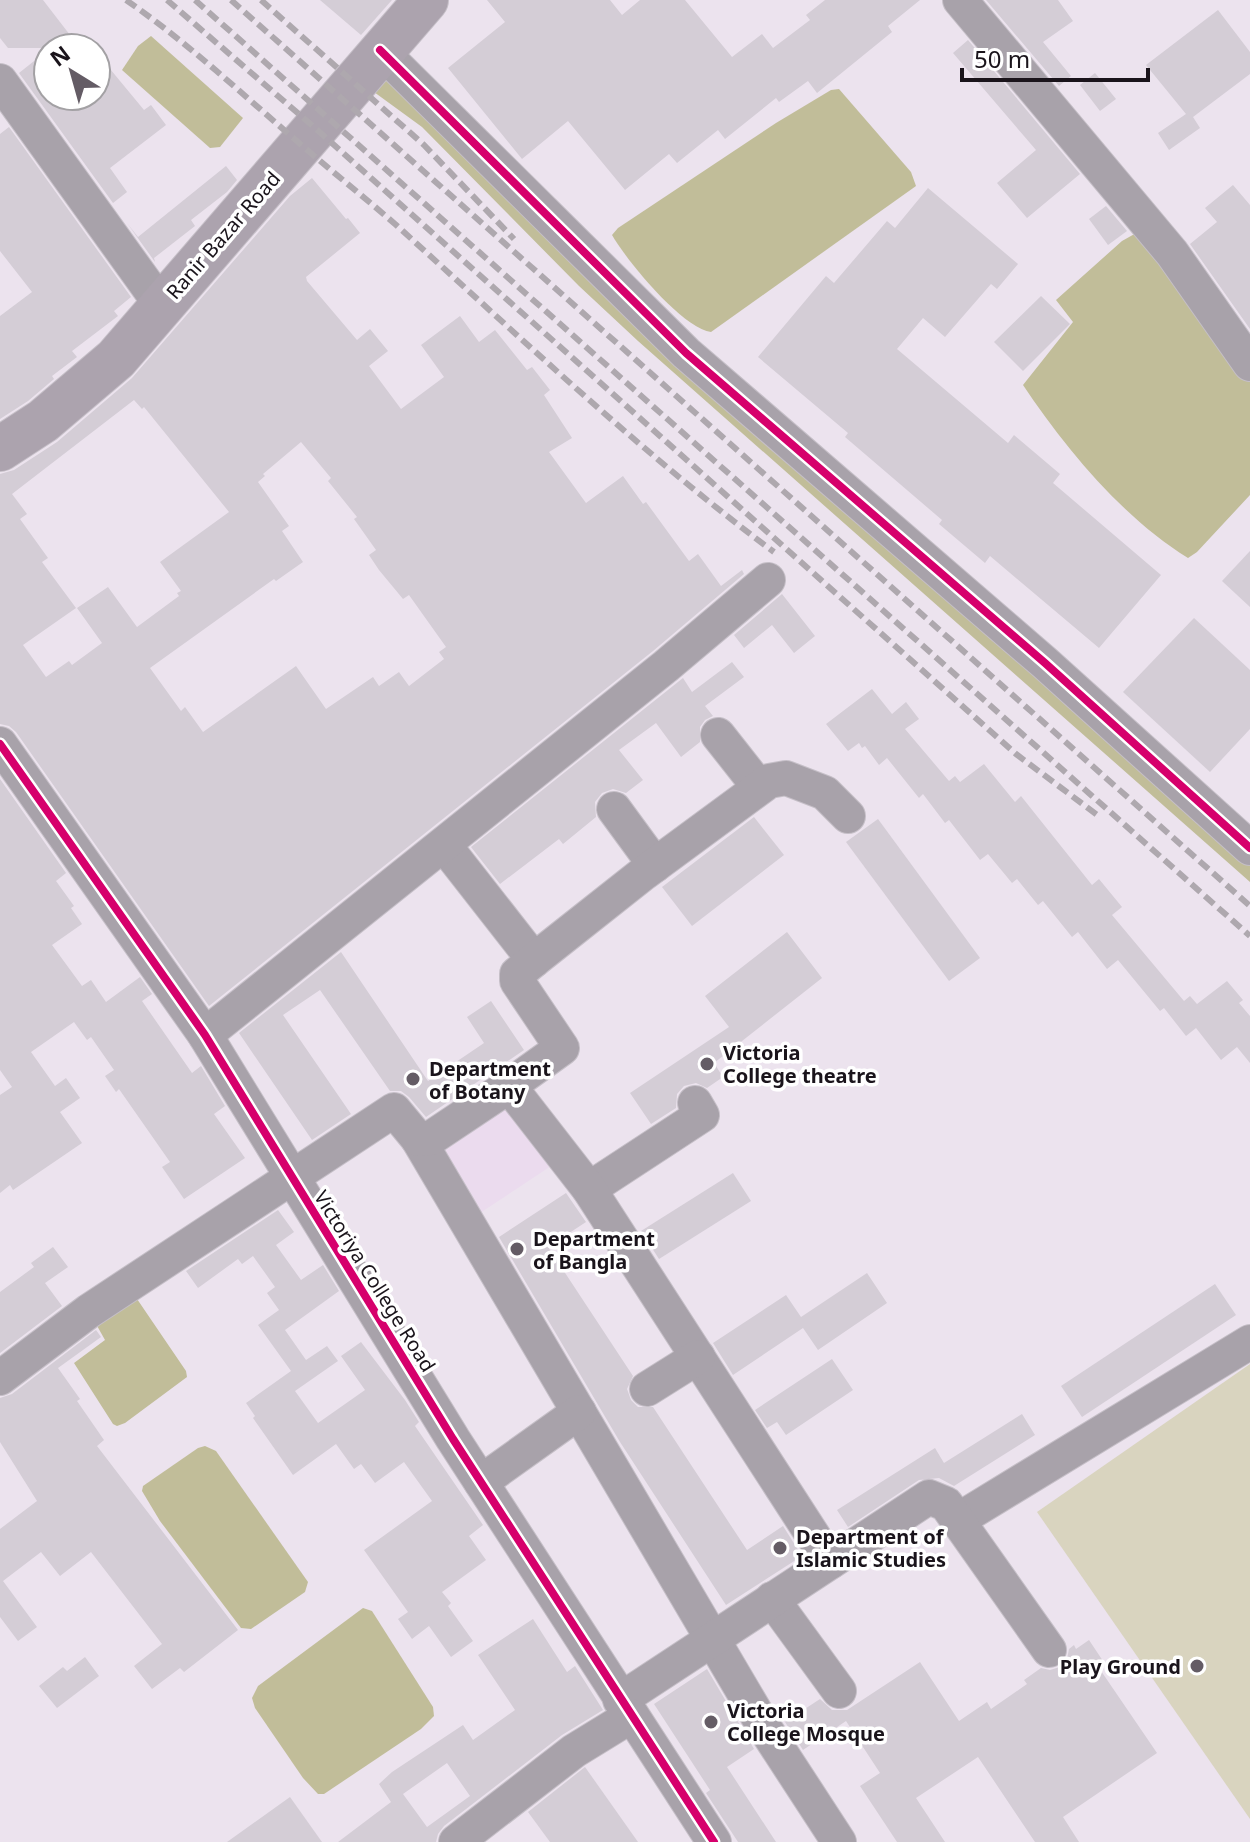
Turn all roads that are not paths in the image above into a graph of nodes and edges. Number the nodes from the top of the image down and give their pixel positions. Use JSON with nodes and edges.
{"nodes":[{"id":1,"x":426,"y":0,"type":"edge"},
{"id":2,"x":960,"y":0,"type":"edge"},
{"id":3,"x":380,"y":50,"type":"junction"},
{"id":4,"x":0,"y":81,"type":"edge"},
{"id":5,"x":162,"y":306,"type":"junction"},
{"id":6,"x":1250,"y":364,"type":"edge"},
{"id":7,"x":0,"y":449,"type":"edge"},
{"id":8,"x":768,"y":580,"type":"dead end"},
{"id":9,"x":718,"y":735,"type":"dead end"},
{"id":10,"x":0,"y":744,"type":"edge"},
{"id":11,"x":759,"y":787,"type":"junction"},
{"id":12,"x":614,"y":809,"type":"dead end"},
{"id":13,"x":848,"y":816,"type":"dead end"},
{"id":14,"x":444,"y":845,"type":"junction"},
{"id":15,"x":1250,"y":848,"type":"edge"},
{"id":16,"x":655,"y":865,"type":"junction"},
{"id":17,"x":534,"y":960,"type":"junction"},
{"id":18,"x":205,"y":1035,"type":"junction"},
{"id":19,"x":509,"y":1086,"type":"junction"},
{"id":20,"x":695,"y":1103,"type":"dead end"},
{"id":21,"x":418,"y":1139,"type":"junction"},
{"id":22,"x":292,"y":1176,"type":"junction"},
{"id":23,"x":589,"y":1189,"type":"junction"},
{"id":24,"x":1250,"y":1342,"type":"edge"},
{"id":25,"x":698,"y":1357,"type":"junction"},
{"id":26,"x":0,"y":1378,"type":"edge"},
{"id":27,"x":647,"y":1389,"type":"dead end"},
{"id":28,"x":579,"y":1412,"type":"junction"},
{"id":29,"x":481,"y":1482,"type":"junction"},
{"id":30,"x":958,"y":1520,"type":"junction"},
{"id":31,"x":830,"y":1562,"type":"junction"},
{"id":32,"x":772,"y":1599,"type":"junction"},
{"id":33,"x":711,"y":1638,"type":"junction"},
{"id":34,"x":1049,"y":1650,"type":"dead end"},
{"id":35,"x":839,"y":1691,"type":"dead end"},
{"id":36,"x":625,"y":1708,"type":"junction"},
{"id":37,"x":456,"y":1842,"type":"edge"},
{"id":38,"x":714,"y":1842,"type":"edge"},
{"id":39,"x":839,"y":1842,"type":"edge"}],
"edges":[{"from":1,"to":3,"type":"main road","name":"Ranir Bazar Road"},
{"from":2,"to":6,"type":"street"},
{"from":3,"to":5,"type":"main road","name":"Ranir Bazar Road"},
{"from":3,"to":15,"type":"street"},
{"from":4,"to":5,"type":"street"},
{"from":5,"to":7,"type":"main road","name":"Ranir Bazar Road"},
{"from":8,"to":14,"type":"street"},
{"from":9,"to":11,"type":"street"},
{"from":10,"to":18,"type":"street","name":"Victoriya College Road"},
{"from":11,"to":13,"type":"street"},
{"from":11,"to":16,"type":"street"},
{"from":12,"to":16,"type":"street"},
{"from":14,"to":17,"type":"street"},
{"from":14,"to":18,"type":"street"},
{"from":16,"to":17,"type":"street"},
{"from":17,"to":19,"type":"street"},
{"from":18,"to":22,"type":"street","name":"Victoriya College Road"},
{"from":19,"to":21,"type":"street"},
{"from":19,"to":23,"type":"street"},
{"from":20,"to":23,"type":"street"},
{"from":21,"to":22,"type":"street"},
{"from":21,"to":28,"type":"street"},
{"from":22,"to":26,"type":"street"},
{"from":22,"to":29,"type":"street","name":"Victoriya College Road"},
{"from":23,"to":25,"type":"street"},
{"from":24,"to":30,"type":"street"},
{"from":25,"to":27,"type":"street"},
{"from":25,"to":31,"type":"street"},
{"from":28,"to":29,"type":"street"},
{"from":28,"to":33,"type":"street"},
{"from":29,"to":36,"type":"street","name":"Victoriya College Road"},
{"from":30,"to":31,"type":"street"},
{"from":30,"to":34,"type":"street"},
{"from":31,"to":32,"type":"street"},
{"from":32,"to":33,"type":"street"},
{"from":32,"to":35,"type":"street"},
{"from":33,"to":36,"type":"street"},
{"from":33,"to":39,"type":"street"},
{"from":36,"to":37,"type":"street"},
{"from":36,"to":38,"type":"street","name":"Victoriya College Road"}]}
